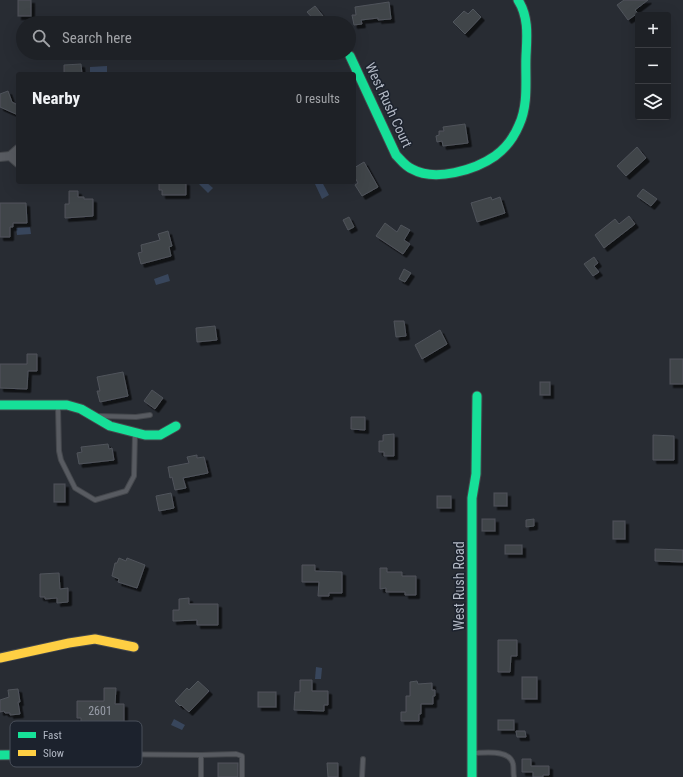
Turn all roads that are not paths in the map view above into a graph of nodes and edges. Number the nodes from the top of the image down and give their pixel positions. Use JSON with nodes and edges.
{"nodes":[{"id":1,"x":518,"y":0,"type":"edge"},
{"id":2,"x":352,"y":60,"type":"edge"},
{"id":3,"x":16,"y":151,"type":"edge"},
{"id":4,"x":10,"y":156,"type":"junction"},
{"id":5,"x":0,"y":157,"type":"edge"},
{"id":6,"x":16,"y":161,"type":"edge"},
{"id":7,"x":477,"y":396,"type":"dead end"},
{"id":8,"x":58,"y":404,"type":"junction"},
{"id":9,"x":0,"y":405,"type":"edge"},
{"id":10,"x":150,"y":415,"type":"dead end"},
{"id":11,"x":93,"y":417,"type":"junction"},
{"id":12,"x":176,"y":426,"type":"dead end"},
{"id":13,"x":135,"y":434,"type":"junction"},
{"id":14,"x":134,"y":647,"type":"dead end"},
{"id":15,"x":0,"y":658,"type":"edge"},
{"id":16,"x":472,"y":753,"type":"junction"},
{"id":17,"x":142,"y":754,"type":"edge"},
{"id":18,"x":0,"y":755,"type":"edge"},
{"id":19,"x":10,"y":755,"type":"edge"},
{"id":20,"x":201,"y":755,"type":"junction"},
{"id":21,"x":363,"y":759,"type":"dead end"},
{"id":22,"x":201,"y":777,"type":"edge"},
{"id":23,"x":242,"y":777,"type":"edge"},
{"id":24,"x":362,"y":777,"type":"edge"},
{"id":25,"x":472,"y":777,"type":"edge"},
{"id":26,"x":514,"y":777,"type":"edge"}],
"edges":[{"from":1,"to":2,"type":"street","name":"West Rush Court"},
{"from":3,"to":4,"type":"street"},
{"from":4,"to":5,"type":"street"},
{"from":4,"to":6,"type":"street"},
{"from":7,"to":16,"type":"street","name":"West Rush Road"},
{"from":8,"to":9,"type":"street"},
{"from":8,"to":11,"type":"street"},
{"from":8,"to":13,"type":"lane"},
{"from":10,"to":11,"type":"lane"},
{"from":11,"to":13,"type":"street"},
{"from":12,"to":13,"type":"street"},
{"from":14,"to":15,"type":"street"},
{"from":16,"to":25,"type":"street","name":"West Rush Road"},
{"from":16,"to":26,"type":"lane"},
{"from":17,"to":20,"type":"lane"},
{"from":18,"to":19,"type":"street"},
{"from":20,"to":22,"type":"lane"},
{"from":20,"to":23,"type":"lane"},
{"from":21,"to":24,"type":"lane"}]}
